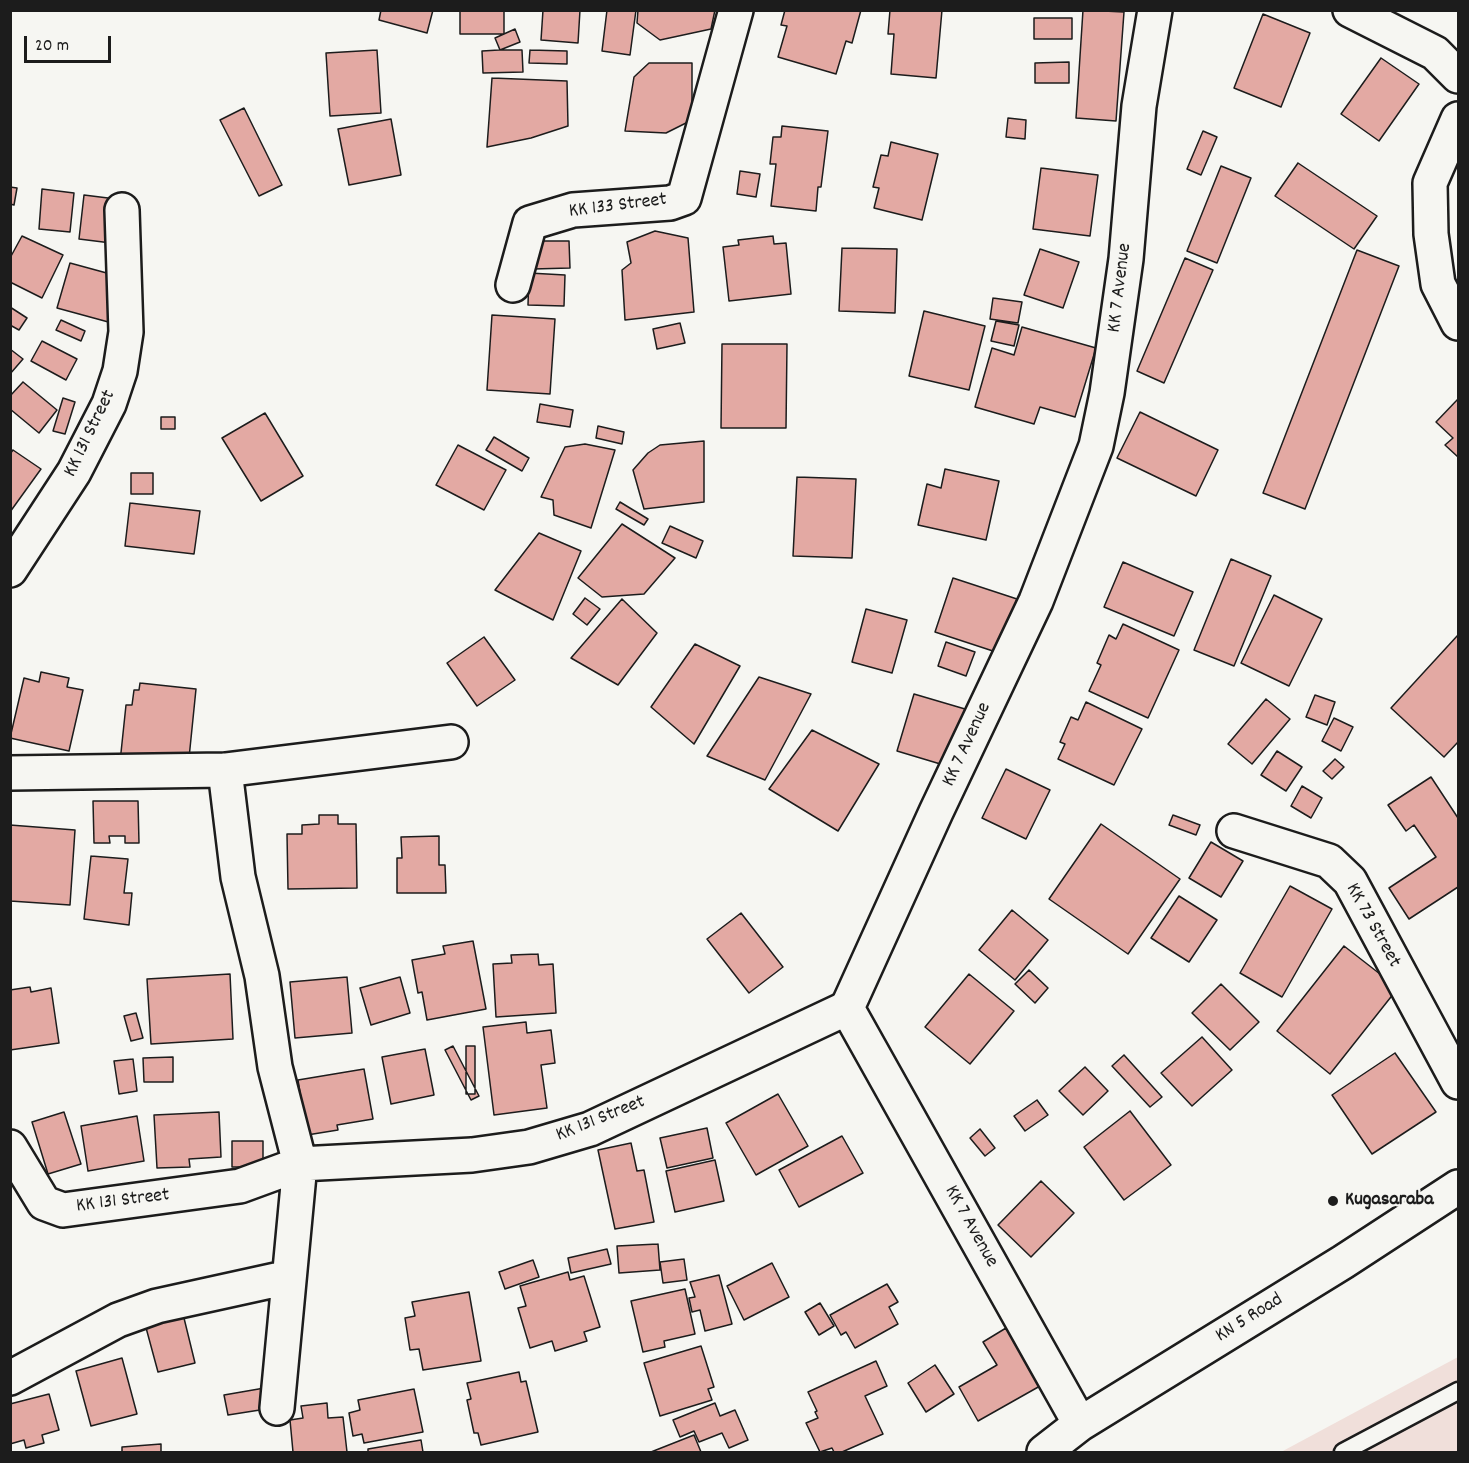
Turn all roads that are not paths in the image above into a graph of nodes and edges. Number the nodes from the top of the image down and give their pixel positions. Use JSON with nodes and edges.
{"nodes":[{"id":1,"x":736,"y":10,"type":"edge"},
{"id":2,"x":1155,"y":10,"type":"edge"},
{"id":3,"x":1350,"y":10,"type":"edge"},
{"id":4,"x":1458,"y":76,"type":"edge"},
{"id":5,"x":1458,"y":118,"type":"edge"},
{"id":6,"x":122,"y":210,"type":"dead end"},
{"id":7,"x":513,"y":285,"type":"dead end"},
{"id":8,"x":1458,"y":323,"type":"edge"},
{"id":9,"x":10,"y":570,"type":"edge"},
{"id":10,"x":451,"y":742,"type":"dead end"},
{"id":11,"x":225,"y":770,"type":"junction"},
{"id":12,"x":10,"y":773,"type":"edge"},
{"id":13,"x":1234,"y":831,"type":"dead end"},
{"id":14,"x":847,"y":1008,"type":"junction"},
{"id":15,"x":1458,"y":1083,"type":"edge"},
{"id":16,"x":10,"y":1147,"type":"edge"},
{"id":17,"x":300,"y":1164,"type":"junction"},
{"id":18,"x":1458,"y":1187,"type":"edge"},
{"id":19,"x":289,"y":1277,"type":"junction"},
{"id":20,"x":10,"y":1378,"type":"edge"},
{"id":21,"x":1458,"y":1392,"type":"edge"},
{"id":22,"x":277,"y":1408,"type":"dead end"},
{"id":23,"x":1080,"y":1424,"type":"junction"},
{"id":24,"x":1044,"y":1452,"type":"edge"},
{"id":25,"x":1343,"y":1452,"type":"edge"}],
"edges":[{"from":1,"to":7,"type":"street","name":"KK 133 Street"},
{"from":2,"to":14,"type":"street","name":"KK 7 Avenue"},
{"from":3,"to":4,"type":"street"},
{"from":5,"to":8,"type":"street"},
{"from":6,"to":9,"type":"street","name":"KK 131 Street"},
{"from":10,"to":11,"type":"street"},
{"from":11,"to":12,"type":"street"},
{"from":11,"to":17,"type":"street"},
{"from":13,"to":15,"type":"street","name":"KK 73 Street"},
{"from":14,"to":17,"type":"street","name":"KK 131 Street"},
{"from":14,"to":23,"type":"street","name":"KK 7 Avenue"},
{"from":16,"to":17,"type":"street","name":"KK 131 Street"},
{"from":17,"to":19,"type":"street"},
{"from":18,"to":23,"type":"street","name":"KN 5 Road"},
{"from":19,"to":20,"type":"street"},
{"from":19,"to":22,"type":"street"},
{"from":21,"to":25,"type":"lane"},
{"from":23,"to":24,"type":"street","name":"KN 5 Road"}]}
